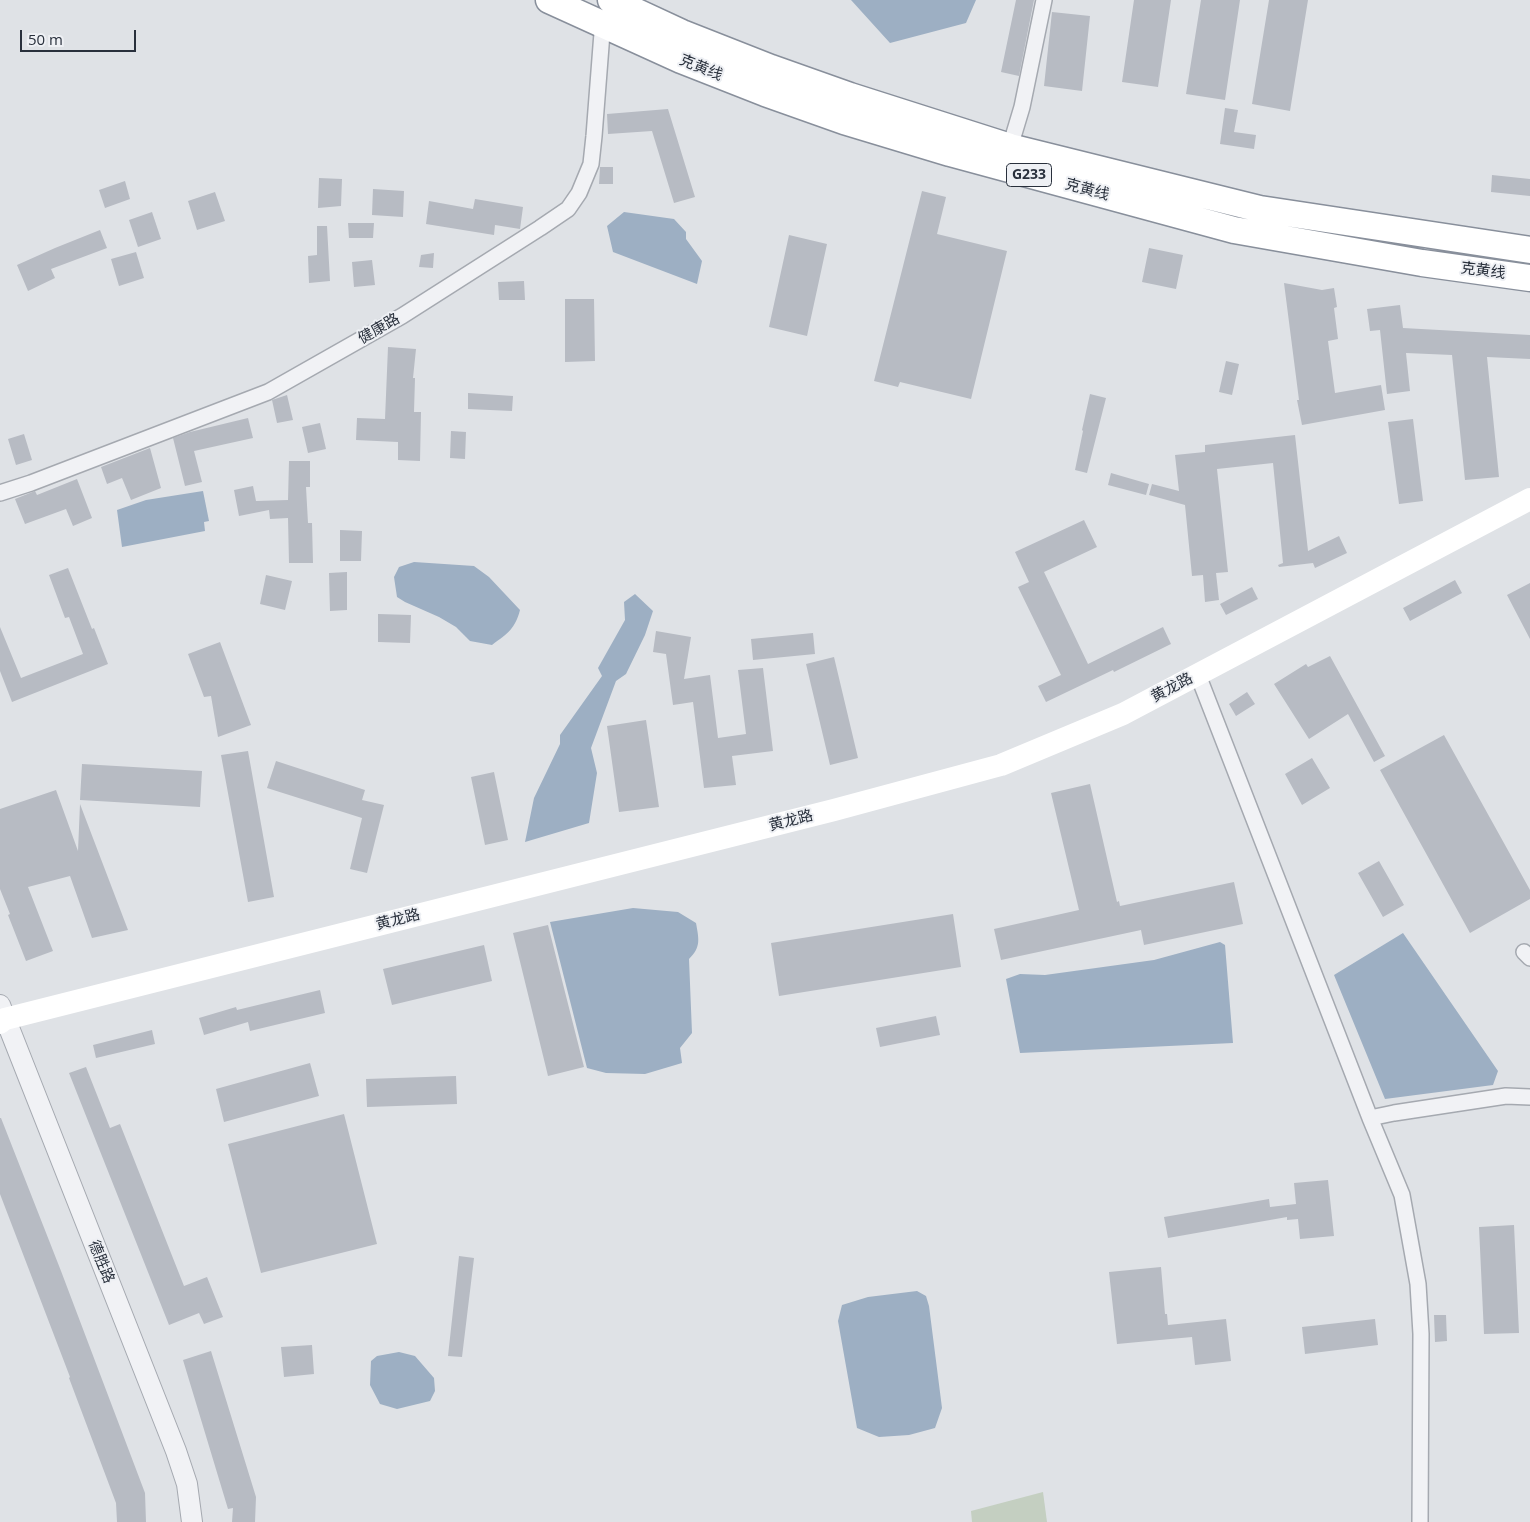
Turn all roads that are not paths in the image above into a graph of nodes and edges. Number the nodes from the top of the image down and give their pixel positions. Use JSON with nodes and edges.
{"nodes":[{"id":1,"x":549,"y":0,"type":"edge"},
{"id":2,"x":611,"y":0,"type":"edge"},
{"id":3,"x":1044,"y":0,"type":"edge"},
{"id":4,"x":604,"y":12,"type":"edge"},
{"id":5,"x":1010,"y":147,"type":"junction"},
{"id":6,"x":1530,"y":250,"type":"edge"},
{"id":7,"x":1530,"y":278,"type":"edge"},
{"id":8,"x":0,"y":493,"type":"edge"},
{"id":9,"x":1530,"y":499,"type":"edge"},
{"id":10,"x":1198,"y":675,"type":"junction"},
{"id":11,"x":1,"y":1016,"type":"edge"},
{"id":12,"x":1530,"y":1097,"type":"edge"},
{"id":13,"x":1370,"y":1118,"type":"junction"},
{"id":14,"x":192,"y":1522,"type":"edge"},
{"id":15,"x":1420,"y":1522,"type":"edge"}],
"edges":[{"from":1,"to":4,"type":"highway","name":"克黄线","number":"G233"},
{"from":2,"to":5,"type":"highway","name":"克黄线","number":"G233"},
{"from":3,"to":5,"type":"street"},
{"from":4,"to":7,"type":"highway","name":"克黄线","number":"G233"},
{"from":4,"to":8,"type":"street","name":"健康路"},
{"from":5,"to":6,"type":"highway","name":"克黄线","number":"G233"},
{"from":9,"to":10,"type":"main road","name":"黄龙路"},
{"from":10,"to":11,"type":"main road","name":"黄龙路"},
{"from":10,"to":13,"type":"street"},
{"from":11,"to":14,"type":"street","name":"德胜路"},
{"from":12,"to":13,"type":"street"},
{"from":13,"to":15,"type":"street"}]}
